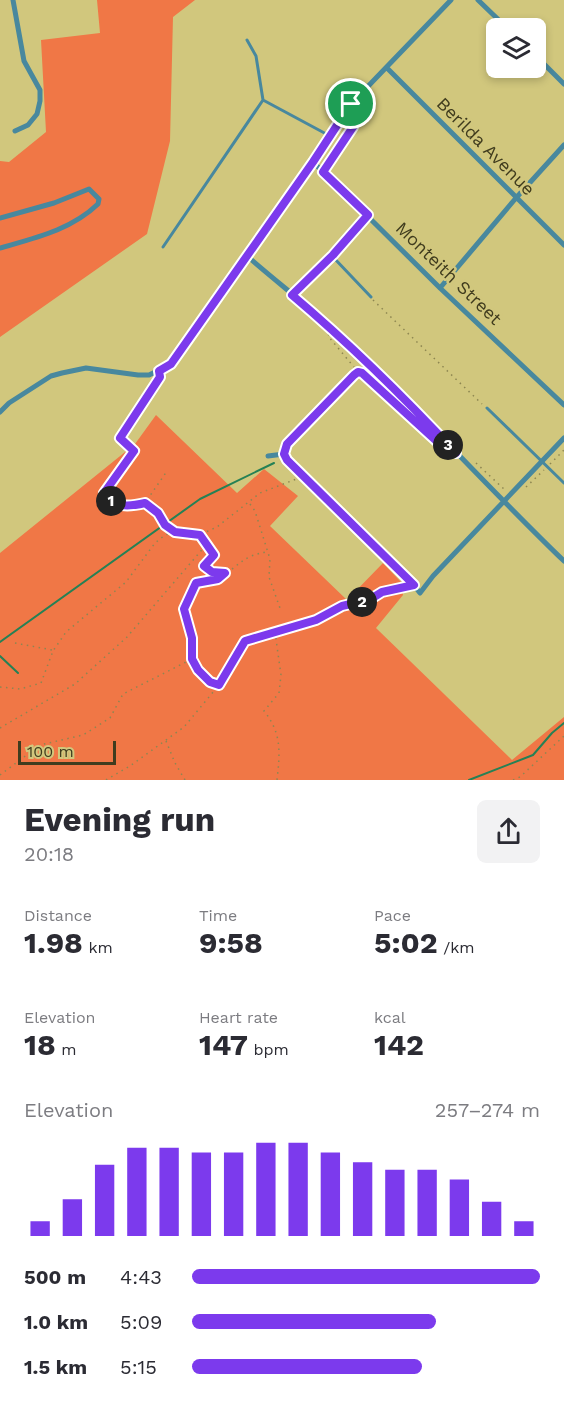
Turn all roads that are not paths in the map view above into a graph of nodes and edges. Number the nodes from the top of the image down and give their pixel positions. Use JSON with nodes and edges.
{"nodes":[{"id":1,"x":13,"y":0,"type":"edge"},
{"id":2,"x":451,"y":0,"type":"edge"},
{"id":3,"x":478,"y":0,"type":"edge"},
{"id":4,"x":497,"y":18,"type":"edge"},
{"id":5,"x":247,"y":40,"type":"dead end"},
{"id":6,"x":546,"y":66,"type":"edge"},
{"id":7,"x":387,"y":68,"type":"junction"},
{"id":8,"x":564,"y":84,"type":"edge"},
{"id":9,"x":263,"y":100,"type":"junction"},
{"id":10,"x":351,"y":104,"type":"junction"},
{"id":11,"x":15,"y":131,"type":"dead end"},
{"id":12,"x":330,"y":136,"type":"junction"},
{"id":13,"x":564,"y":145,"type":"edge"},
{"id":14,"x":313,"y":162,"type":"junction"},
{"id":15,"x":323,"y":172,"type":"junction"},
{"id":16,"x":516,"y":198,"type":"junction"},
{"id":17,"x":368,"y":215,"type":"junction"},
{"id":18,"x":0,"y":218,"type":"edge"},
{"id":19,"x":564,"y":245,"type":"edge"},
{"id":20,"x":163,"y":247,"type":"dead end"},
{"id":21,"x":0,"y":248,"type":"edge"},
{"id":22,"x":246,"y":255,"type":"junction"},
{"id":23,"x":440,"y":288,"type":"junction"},
{"id":24,"x":371,"y":297,"type":"road end"},
{"id":25,"x":159,"y":371,"type":"junction"},
{"id":26,"x":564,"y":405,"type":"edge"},
{"id":27,"x":487,"y":408,"type":"road end"},
{"id":28,"x":0,"y":412,"type":"edge"},
{"id":29,"x":120,"y":438,"type":"road end"},
{"id":30,"x":564,"y":438,"type":"edge"},
{"id":31,"x":456,"y":453,"type":"junction"},
{"id":32,"x":284,"y":454,"type":"junction"},
{"id":33,"x":268,"y":456,"type":"dead end"},
{"id":34,"x":542,"y":461,"type":"junction"},
{"id":35,"x":564,"y":483,"type":"edge"},
{"id":36,"x":503,"y":502,"type":"junction"},
{"id":37,"x":564,"y":561,"type":"edge"}],
"edges":[{"from":1,"to":11,"type":"street"},
{"from":2,"to":7,"type":"street"},
{"from":3,"to":4,"type":"street"},
{"from":5,"to":9,"type":"lane"},
{"from":6,"to":8,"type":"street"},
{"from":7,"to":10,"type":"street"},
{"from":7,"to":16,"type":"street","name":"Berilda Avenue"},
{"from":9,"to":12,"type":"lane"},
{"from":9,"to":20,"type":"lane"},
{"from":10,"to":12,"type":"street"},
{"from":10,"to":15,"type":"lane"},
{"from":12,"to":14,"type":"street"},
{"from":13,"to":16,"type":"street"},
{"from":14,"to":15,"type":"street","name":"Monteith Street"},
{"from":14,"to":22,"type":"street"},
{"from":15,"to":17,"type":"street","name":"Monteith Street"},
{"from":16,"to":19,"type":"street","name":"Berilda Avenue"},
{"from":16,"to":23,"type":"street"},
{"from":17,"to":23,"type":"street","name":"Monteith Street"},
{"from":17,"to":24,"type":"lane"},
{"from":18,"to":21,"type":"street"},
{"from":22,"to":25,"type":"street"},
{"from":22,"to":31,"type":"street"},
{"from":23,"to":26,"type":"street","name":"Monteith Street"},
{"from":25,"to":28,"type":"street"},
{"from":25,"to":29,"type":"street"},
{"from":27,"to":34,"type":"lane"},
{"from":30,"to":34,"type":"street"},
{"from":31,"to":32,"type":"street"},
{"from":31,"to":36,"type":"street"},
{"from":32,"to":33,"type":"street"},
{"from":32,"to":36,"type":"street"},
{"from":34,"to":35,"type":"lane"},
{"from":34,"to":36,"type":"street"},
{"from":36,"to":37,"type":"street"}]}
